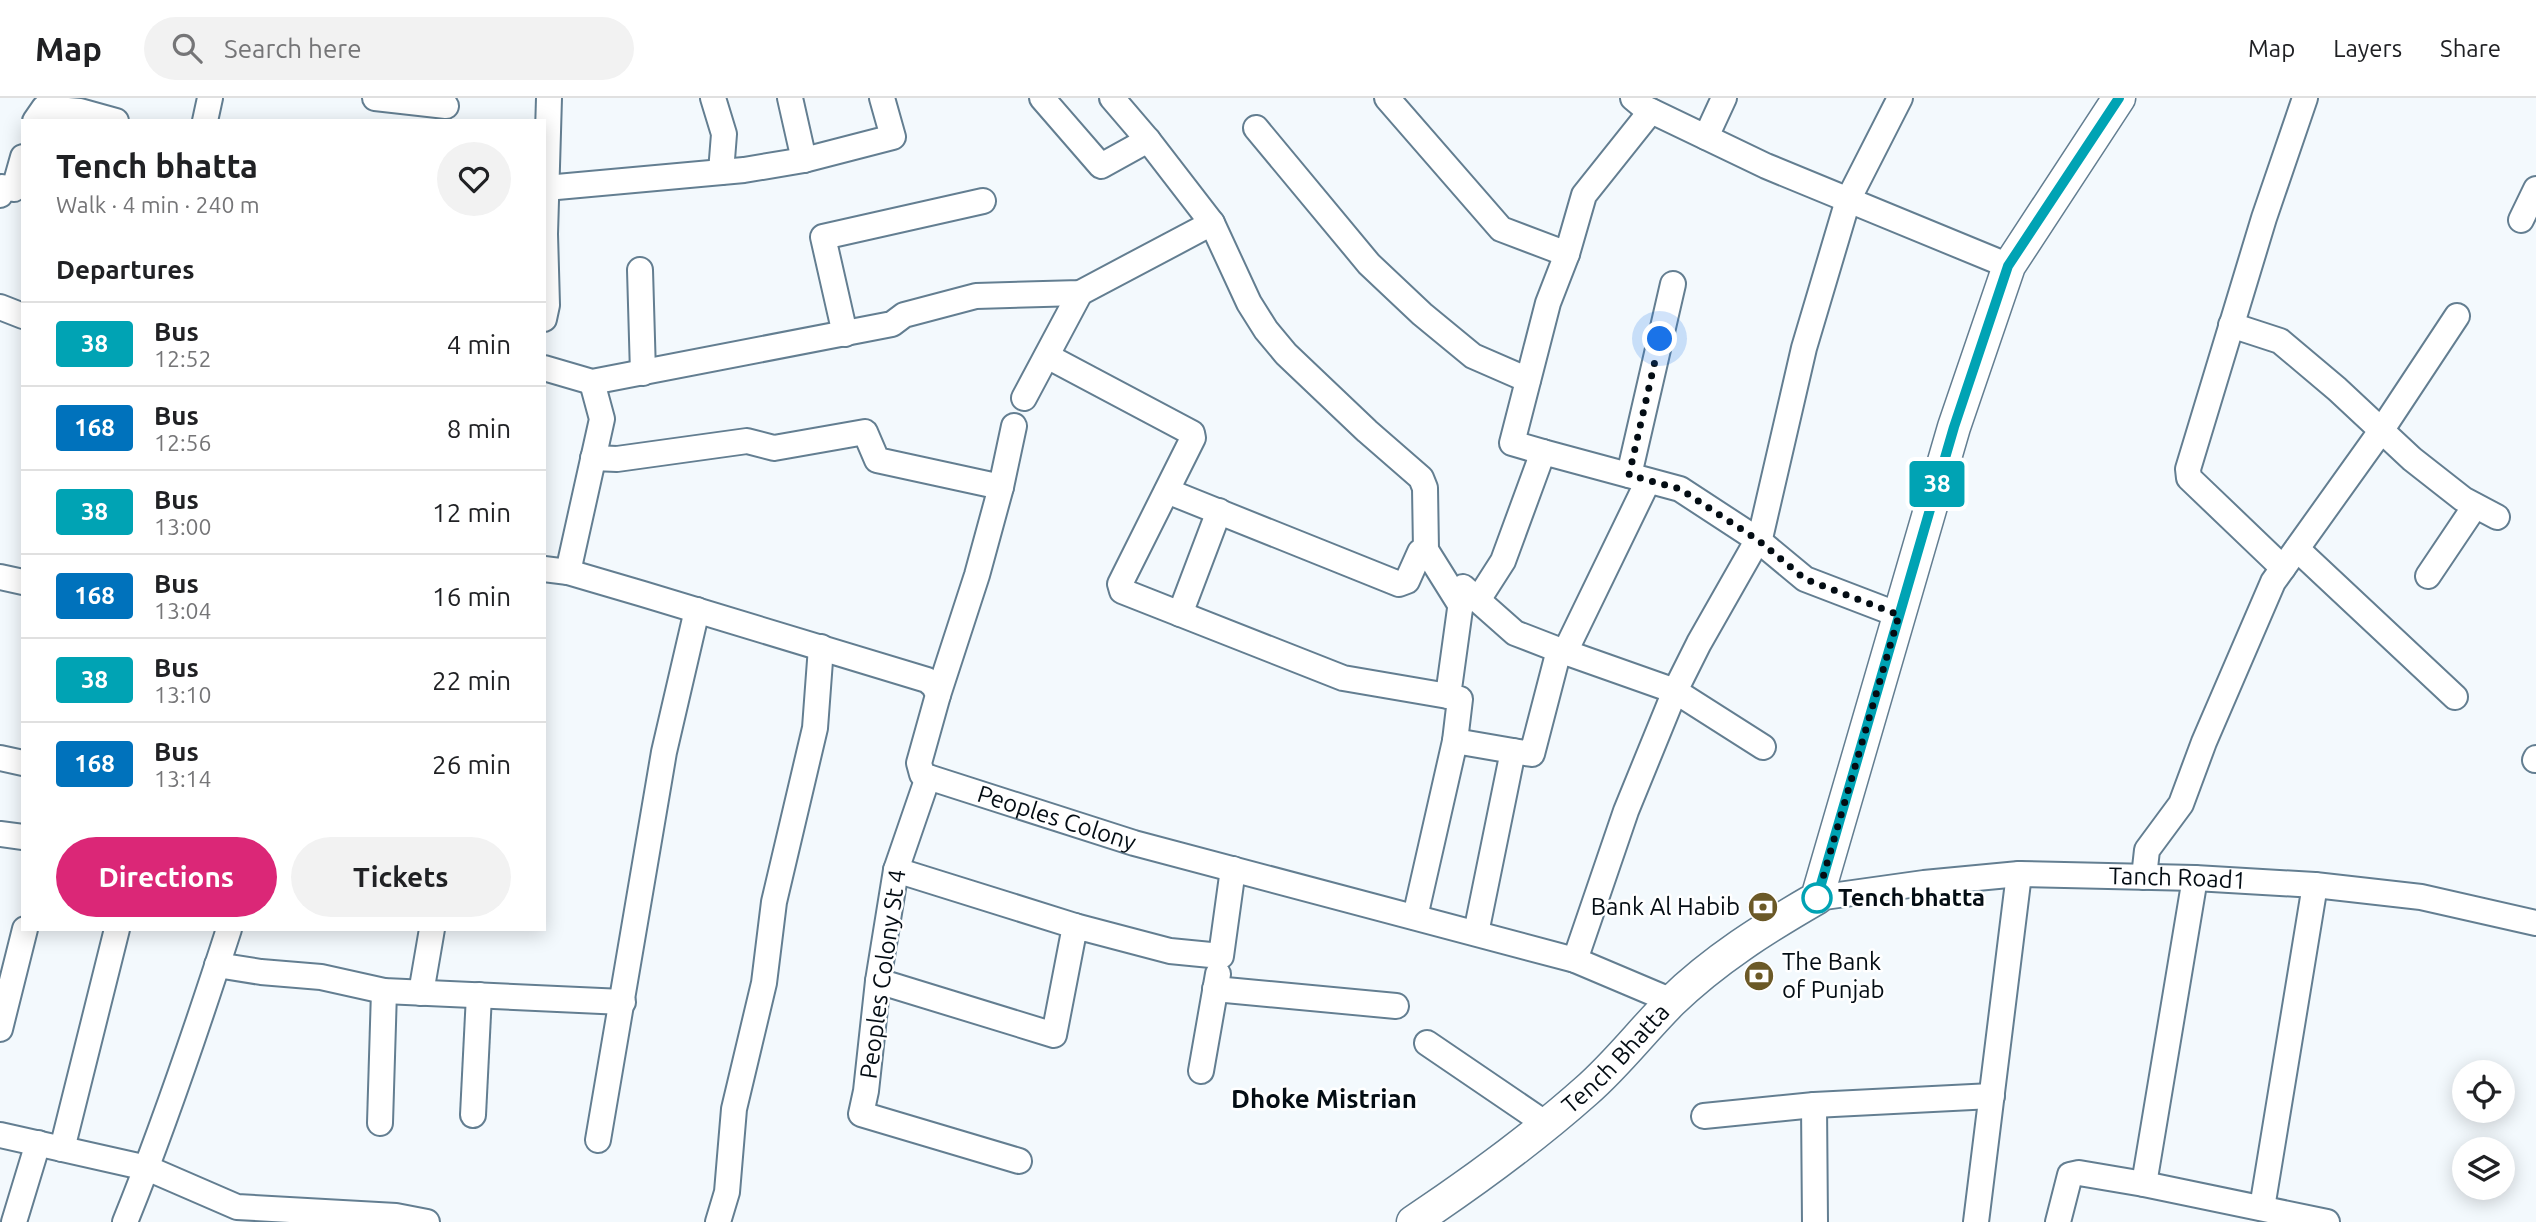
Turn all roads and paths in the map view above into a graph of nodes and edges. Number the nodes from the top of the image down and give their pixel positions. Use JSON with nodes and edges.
{"nodes":[{"id":1,"x":210,"y":98,"type":"edge"},
{"id":2,"x":375,"y":98,"type":"edge"},
{"id":3,"x":549,"y":98,"type":"edge"},
{"id":4,"x":713,"y":98,"type":"edge"},
{"id":5,"x":790,"y":98,"type":"edge"},
{"id":6,"x":882,"y":98,"type":"edge"},
{"id":7,"x":1042,"y":98,"type":"edge"},
{"id":8,"x":1112,"y":98,"type":"edge"},
{"id":9,"x":1387,"y":98,"type":"edge"},
{"id":10,"x":1724,"y":98,"type":"edge"},
{"id":11,"x":1900,"y":98,"type":"edge"},
{"id":12,"x":2119,"y":98,"type":"edge"},
{"id":13,"x":2305,"y":98,"type":"edge"},
{"id":14,"x":1642,"y":104,"type":"edge"},
{"id":15,"x":446,"y":106,"type":"dead end"},
{"id":16,"x":36,"y":119,"type":"edge"},
{"id":17,"x":109,"y":119,"type":"edge"},
{"id":18,"x":205,"y":119,"type":"edge"},
{"id":19,"x":1256,"y":128,"type":"dead end"},
{"id":20,"x":1706,"y":137,"type":"junction"},
{"id":21,"x":1148,"y":140,"type":"junction"},
{"id":22,"x":804,"y":160,"type":"junction"},
{"id":23,"x":21,"y":164,"type":"edge"},
{"id":24,"x":721,"y":172,"type":"junction"},
{"id":25,"x":547,"y":188,"type":"junction"},
{"id":26,"x":2536,"y":189,"type":"edge"},
{"id":27,"x":0,"y":195,"type":"edge"},
{"id":28,"x":1848,"y":200,"type":"junction"},
{"id":29,"x":983,"y":201,"type":"dead end"},
{"id":30,"x":2521,"y":220,"type":"dead end"},
{"id":31,"x":1212,"y":223,"type":"junction"},
{"id":32,"x":1567,"y":254,"type":"junction"},
{"id":33,"x":2008,"y":266,"type":"junction"},
{"id":34,"x":640,"y":270,"type":"dead end"},
{"id":35,"x":1673,"y":285,"type":"dead end"},
{"id":36,"x":1080,"y":293,"type":"junction"},
{"id":37,"x":546,"y":309,"type":"edge"},
{"id":38,"x":2457,"y":316,"type":"dead end"},
{"id":39,"x":2231,"y":325,"type":"junction"},
{"id":40,"x":845,"y":334,"type":"junction"},
{"id":41,"x":1046,"y":356,"type":"junction"},
{"id":42,"x":546,"y":369,"type":"edge"},
{"id":43,"x":643,"y":373,"type":"junction"},
{"id":44,"x":1528,"y":380,"type":"junction"},
{"id":45,"x":592,"y":382,"type":"junction"},
{"id":46,"x":1024,"y":398,"type":"dead end"},
{"id":47,"x":1014,"y":426,"type":"dead end"},
{"id":48,"x":2381,"y":431,"type":"junction"},
{"id":49,"x":1543,"y":452,"type":"junction"},
{"id":50,"x":593,"y":458,"type":"junction"},
{"id":51,"x":1639,"y":478,"type":"junction"},
{"id":52,"x":1001,"y":487,"type":"junction"},
{"id":53,"x":1167,"y":491,"type":"junction"},
{"id":54,"x":1219,"y":512,"type":"junction"},
{"id":55,"x":1758,"y":540,"type":"junction"},
{"id":56,"x":1426,"y":550,"type":"junction"},
{"id":57,"x":2290,"y":559,"type":"junction"},
{"id":58,"x":556,"y":571,"type":"edge"},
{"id":59,"x":0,"y":576,"type":"edge"},
{"id":60,"x":2428,"y":576,"type":"dead end"},
{"id":61,"x":21,"y":581,"type":"edge"},
{"id":62,"x":1469,"y":603,"type":"junction"},
{"id":63,"x":696,"y":610,"type":"junction"},
{"id":64,"x":1180,"y":614,"type":"junction"},
{"id":65,"x":1899,"y":615,"type":"junction"},
{"id":66,"x":821,"y":648,"type":"junction"},
{"id":67,"x":1562,"y":651,"type":"junction"},
{"id":68,"x":1675,"y":691,"type":"junction"},
{"id":69,"x":938,"y":695,"type":"junction"},
{"id":70,"x":1448,"y":696,"type":"junction"},
{"id":71,"x":2455,"y":696,"type":"dead end"},
{"id":72,"x":1455,"y":741,"type":"junction"},
{"id":73,"x":1763,"y":747,"type":"dead end"},
{"id":74,"x":1513,"y":751,"type":"junction"},
{"id":75,"x":0,"y":758,"type":"edge"},
{"id":76,"x":21,"y":763,"type":"edge"},
{"id":77,"x":928,"y":777,"type":"junction"},
{"id":78,"x":0,"y":834,"type":"edge"},
{"id":79,"x":21,"y":836,"type":"edge"},
{"id":80,"x":1233,"y":869,"type":"junction"},
{"id":81,"x":896,"y":870,"type":"junction"},
{"id":82,"x":2019,"y":874,"type":"junction"},
{"id":83,"x":2144,"y":877,"type":"junction"},
{"id":84,"x":2195,"y":878,"type":"junction"},
{"id":85,"x":2315,"y":885,"type":"junction"},
{"id":86,"x":1817,"y":898,"type":"junction"},
{"id":87,"x":1415,"y":917,"type":"junction"},
{"id":88,"x":2536,"y":923,"type":"edge"},
{"id":89,"x":1075,"y":926,"type":"junction"},
{"id":90,"x":24,"y":931,"type":"edge"},
{"id":91,"x":116,"y":931,"type":"edge"},
{"id":92,"x":228,"y":931,"type":"edge"},
{"id":93,"x":432,"y":931,"type":"edge"},
{"id":94,"x":1476,"y":933,"type":"junction"},
{"id":95,"x":1221,"y":956,"type":"junction"},
{"id":96,"x":1575,"y":960,"type":"junction"},
{"id":97,"x":217,"y":965,"type":"junction"},
{"id":98,"x":8,"y":967,"type":"edge"},
{"id":99,"x":878,"y":981,"type":"junction"},
{"id":100,"x":1215,"y":989,"type":"junction"},
{"id":101,"x":384,"y":991,"type":"junction"},
{"id":102,"x":421,"y":993,"type":"junction"},
{"id":103,"x":479,"y":995,"type":"junction"},
{"id":104,"x":1672,"y":1001,"type":"junction"},
{"id":105,"x":624,"y":1002,"type":"junction"},
{"id":106,"x":1396,"y":1006,"type":"dead end"},
{"id":107,"x":0,"y":1029,"type":"edge"},
{"id":108,"x":1427,"y":1043,"type":"dead end"},
{"id":109,"x":1201,"y":1071,"type":"dead end"},
{"id":110,"x":1992,"y":1096,"type":"junction"},
{"id":111,"x":1814,"y":1105,"type":"junction"},
{"id":112,"x":472,"y":1115,"type":"dead end"},
{"id":113,"x":1704,"y":1116,"type":"dead end"},
{"id":114,"x":380,"y":1123,"type":"dead end"},
{"id":115,"x":1546,"y":1124,"type":"junction"},
{"id":116,"x":0,"y":1135,"type":"edge"},
{"id":117,"x":598,"y":1140,"type":"dead end"},
{"id":118,"x":50,"y":1146,"type":"junction"},
{"id":119,"x":1019,"y":1161,"type":"dead end"},
{"id":120,"x":147,"y":1168,"type":"junction"},
{"id":121,"x":2144,"y":1184,"type":"junction"},
{"id":122,"x":2262,"y":1208,"type":"junction"},
{"id":123,"x":234,"y":1214,"type":"edge"},
{"id":124,"x":357,"y":1218,"type":"edge"},
{"id":125,"x":14,"y":1222,"type":"edge"},
{"id":126,"x":125,"y":1222,"type":"edge"},
{"id":127,"x":427,"y":1222,"type":"edge"},
{"id":128,"x":718,"y":1222,"type":"edge"},
{"id":129,"x":1413,"y":1222,"type":"edge"},
{"id":130,"x":1815,"y":1222,"type":"edge"},
{"id":131,"x":1976,"y":1222,"type":"edge"},
{"id":132,"x":2058,"y":1222,"type":"edge"},
{"id":133,"x":2328,"y":1222,"type":"edge"}],
"edges":[{"from":1,"to":18,"type":"street"},
{"from":2,"to":15,"type":"street"},
{"from":3,"to":25,"type":"street"},
{"from":4,"to":24,"type":"street"},
{"from":5,"to":22,"type":"street"},
{"from":6,"to":22,"type":"street"},
{"from":7,"to":21,"type":"street"},
{"from":8,"to":21,"type":"street"},
{"from":9,"to":32,"type":"street"},
{"from":10,"to":20,"type":"street"},
{"from":11,"to":28,"type":"street"},
{"from":12,"to":33,"type":"main road"},
{"from":13,"to":39,"type":"street"},
{"from":14,"to":20,"type":"street"},
{"from":14,"to":32,"type":"street"},
{"from":16,"to":17,"type":"street"},
{"from":19,"to":44,"type":"street"},
{"from":20,"to":28,"type":"street"},
{"from":21,"to":31,"type":"street"},
{"from":22,"to":24,"type":"street"},
{"from":23,"to":27,"type":"street"},
{"from":24,"to":25,"type":"street"},
{"from":25,"to":37,"type":"street"},
{"from":26,"to":30,"type":"street"},
{"from":28,"to":33,"type":"street"},
{"from":28,"to":55,"type":"street"},
{"from":29,"to":40,"type":"street"},
{"from":31,"to":36,"type":"street"},
{"from":31,"to":56,"type":"street"},
{"from":32,"to":44,"type":"street"},
{"from":33,"to":65,"type":"main road"},
{"from":34,"to":43,"type":"street"},
{"from":35,"to":51,"type":"street"},
{"from":36,"to":40,"type":"street"},
{"from":36,"to":41,"type":"street"},
{"from":38,"to":48,"type":"street"},
{"from":39,"to":48,"type":"street"},
{"from":39,"to":57,"type":"street"},
{"from":40,"to":43,"type":"street"},
{"from":41,"to":46,"type":"street"},
{"from":41,"to":53,"type":"street"},
{"from":42,"to":45,"type":"street"},
{"from":43,"to":45,"type":"street"},
{"from":44,"to":49,"type":"street"},
{"from":45,"to":50,"type":"street"},
{"from":47,"to":52,"type":"street"},
{"from":48,"to":57,"type":"street"},
{"from":48,"to":60,"type":"street"},
{"from":49,"to":51,"type":"street"},
{"from":49,"to":62,"type":"street"},
{"from":50,"to":52,"type":"street"},
{"from":50,"to":58,"type":"street"},
{"from":51,"to":55,"type":"street"},
{"from":51,"to":67,"type":"street"},
{"from":52,"to":69,"type":"street"},
{"from":53,"to":54,"type":"street"},
{"from":53,"to":64,"type":"street"},
{"from":54,"to":56,"type":"street"},
{"from":54,"to":64,"type":"street"},
{"from":55,"to":65,"type":"street"},
{"from":55,"to":68,"type":"street"},
{"from":56,"to":62,"type":"street"},
{"from":57,"to":71,"type":"street"},
{"from":57,"to":83,"type":"street"},
{"from":58,"to":63,"type":"street"},
{"from":59,"to":61,"type":"street"},
{"from":62,"to":67,"type":"street"},
{"from":62,"to":70,"type":"street"},
{"from":63,"to":66,"type":"street"},
{"from":63,"to":105,"type":"street"},
{"from":64,"to":70,"type":"street"},
{"from":65,"to":86,"type":"main road"},
{"from":66,"to":69,"type":"street"},
{"from":66,"to":128,"type":"street"},
{"from":67,"to":68,"type":"street"},
{"from":67,"to":74,"type":"street"},
{"from":68,"to":73,"type":"street"},
{"from":68,"to":96,"type":"street"},
{"from":69,"to":77,"type":"street"},
{"from":70,"to":72,"type":"street"},
{"from":72,"to":74,"type":"street"},
{"from":72,"to":87,"type":"street"},
{"from":74,"to":94,"type":"street"},
{"from":75,"to":76,"type":"street"},
{"from":77,"to":80,"type":"street","name":"Peoples Colony"},
{"from":77,"to":81,"type":"street","name":"Peoples Colony St 4"},
{"from":78,"to":79,"type":"street"},
{"from":80,"to":87,"type":"street","name":"Peoples Colony"},
{"from":80,"to":95,"type":"street"},
{"from":81,"to":89,"type":"street"},
{"from":81,"to":99,"type":"street","name":"Peoples Colony St 4"},
{"from":82,"to":83,"type":"street","name":"Tanch Road1"},
{"from":82,"to":86,"type":"street","name":"Tanch Road1"},
{"from":82,"to":110,"type":"street"},
{"from":83,"to":84,"type":"street","name":"Tanch Road1"},
{"from":84,"to":85,"type":"street","name":"Tanch Road1"},
{"from":84,"to":121,"type":"street"},
{"from":85,"to":88,"type":"street","name":"Tanch Road1"},
{"from":85,"to":122,"type":"street"},
{"from":86,"to":104,"type":"main road","name":"Tench Bhatta"},
{"from":87,"to":94,"type":"street","name":"Peoples Colony"},
{"from":89,"to":95,"type":"street"},
{"from":89,"to":99,"type":"street"},
{"from":90,"to":98,"type":"street"},
{"from":91,"to":118,"type":"street"},
{"from":92,"to":97,"type":"street"},
{"from":93,"to":102,"type":"street"},
{"from":94,"to":96,"type":"street","name":"Peoples Colony"},
{"from":95,"to":100,"type":"street"},
{"from":96,"to":104,"type":"street","name":"Peoples Colony"},
{"from":97,"to":101,"type":"street"},
{"from":97,"to":120,"type":"street"},
{"from":98,"to":107,"type":"street"},
{"from":99,"to":119,"type":"street","name":"Peoples Colony St 4"},
{"from":100,"to":106,"type":"street"},
{"from":100,"to":109,"type":"street"},
{"from":101,"to":102,"type":"street"},
{"from":101,"to":114,"type":"street"},
{"from":102,"to":103,"type":"street"},
{"from":103,"to":105,"type":"street"},
{"from":103,"to":112,"type":"street"},
{"from":104,"to":115,"type":"main road","name":"Tench Bhatta"},
{"from":105,"to":117,"type":"street"},
{"from":108,"to":115,"type":"street"},
{"from":110,"to":111,"type":"street"},
{"from":110,"to":131,"type":"street"},
{"from":111,"to":113,"type":"street"},
{"from":111,"to":130,"type":"street"},
{"from":115,"to":129,"type":"main road","name":"Tench Bhatta"},
{"from":116,"to":118,"type":"street"},
{"from":118,"to":120,"type":"street"},
{"from":118,"to":125,"type":"street"},
{"from":120,"to":123,"type":"street"},
{"from":120,"to":126,"type":"street"},
{"from":121,"to":122,"type":"street"},
{"from":121,"to":132,"type":"street"},
{"from":122,"to":133,"type":"street"},
{"from":123,"to":124,"type":"street"},
{"from":124,"to":127,"type":"street"}]}
